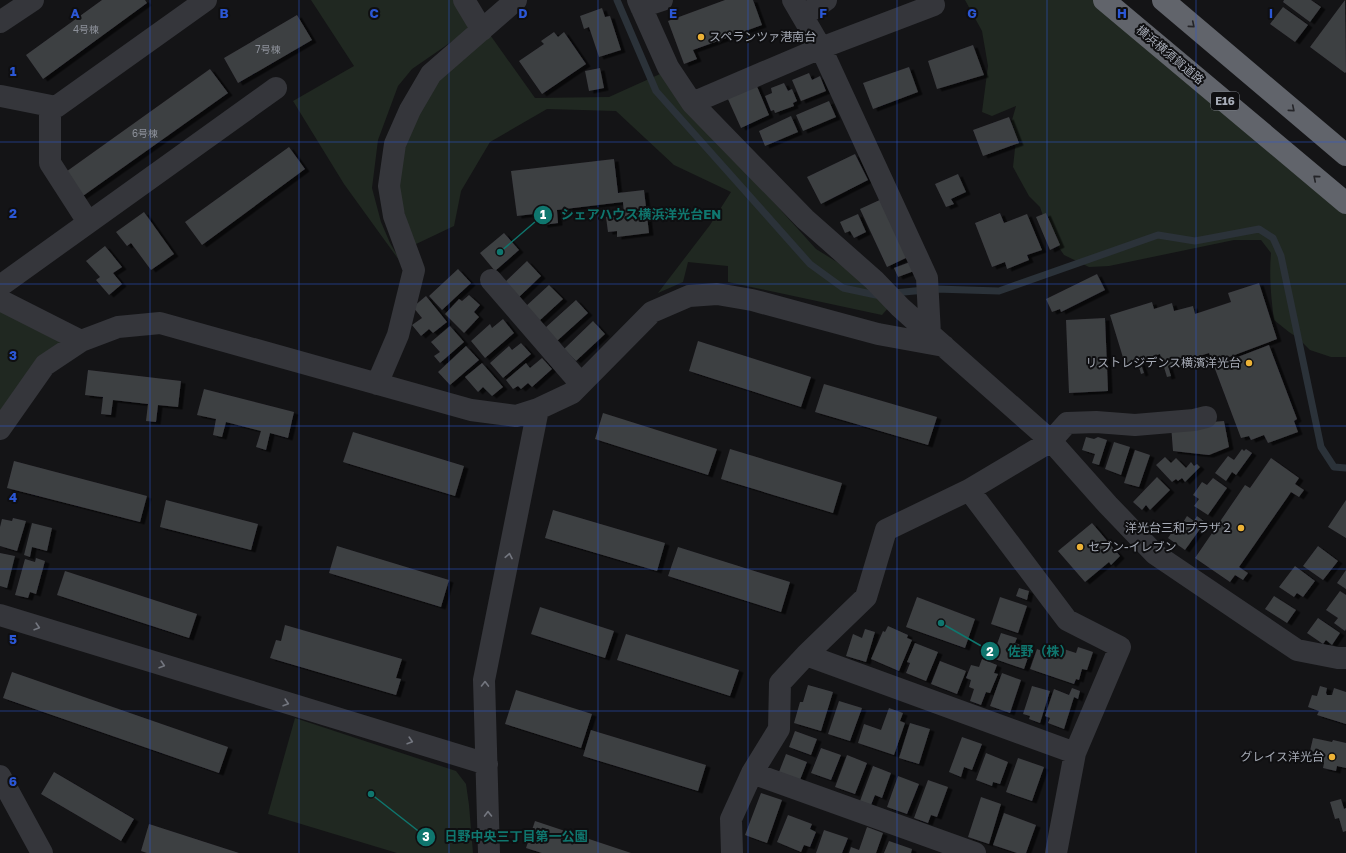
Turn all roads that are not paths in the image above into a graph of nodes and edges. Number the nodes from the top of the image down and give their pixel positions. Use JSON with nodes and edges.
{"nodes":[{"id":1,"x":32,"y":0,"type":"edge"},
{"id":2,"x":206,"y":0,"type":"edge"},
{"id":3,"x":464,"y":0,"type":"edge"},
{"id":4,"x":516,"y":0,"type":"edge"},
{"id":5,"x":662,"y":0,"type":"edge"},
{"id":6,"x":826,"y":0,"type":"edge"},
{"id":7,"x":1104,"y":0,"type":"edge"},
{"id":8,"x":1163,"y":0,"type":"edge"},
{"id":9,"x":640,"y":3,"type":"edge"},
{"id":10,"x":934,"y":5,"type":"dead end"},
{"id":11,"x":798,"y":8,"type":"edge"},
{"id":12,"x":0,"y":22,"type":"edge"},
{"id":13,"x":482,"y":30,"type":"junction"},
{"id":14,"x":821,"y":48,"type":"junction"},
{"id":15,"x":276,"y":88,"type":"dead end"},
{"id":16,"x":0,"y":97,"type":"edge"},
{"id":17,"x":692,"y":103,"type":"junction"},
{"id":18,"x":50,"y":106,"type":"junction"},
{"id":19,"x":1346,"y":155,"type":"edge"},
{"id":20,"x":1346,"y":203,"type":"edge"},
{"id":21,"x":88,"y":222,"type":"junction"},
{"id":22,"x":491,"y":280,"type":"dead end"},
{"id":23,"x":0,"y":286,"type":"edge"},
{"id":24,"x":0,"y":300,"type":"edge"},
{"id":25,"x":937,"y":340,"type":"junction"},
{"id":26,"x":81,"y":341,"type":"junction"},
{"id":27,"x":377,"y":384,"type":"junction"},
{"id":28,"x":581,"y":384,"type":"junction"},
{"id":29,"x":538,"y":409,"type":"junction"},
{"id":30,"x":1206,"y":417,"type":"dead end"},
{"id":31,"x":0,"y":429,"type":"edge"},
{"id":32,"x":1051,"y":442,"type":"junction"},
{"id":33,"x":970,"y":490,"type":"junction"},
{"id":34,"x":0,"y":615,"type":"edge"},
{"id":35,"x":806,"y":655,"type":"junction"},
{"id":36,"x":1346,"y":658,"type":"edge"},
{"id":37,"x":1075,"y":753,"type":"junction"},
{"id":38,"x":487,"y":764,"type":"junction"},
{"id":39,"x":752,"y":773,"type":"junction"},
{"id":40,"x":0,"y":776,"type":"edge"},
{"id":41,"x":42,"y":853,"type":"edge"},
{"id":42,"x":489,"y":853,"type":"edge"},
{"id":43,"x":732,"y":853,"type":"edge"},
{"id":44,"x":975,"y":853,"type":"edge"},
{"id":45,"x":1056,"y":853,"type":"edge"}],
"edges":[{"from":1,"to":12,"type":"street"},
{"from":2,"to":18,"type":"street"},
{"from":3,"to":13,"type":"street"},
{"from":4,"to":13,"type":"street"},
{"from":5,"to":9,"type":"street"},
{"from":6,"to":11,"type":"street"},
{"from":20,"to":7,"type":"highway","name":"横浜横須賀道路","number":"E16","one_way":true},
{"from":8,"to":19,"type":"highway","one_way":true},
{"from":9,"to":17,"type":"street"},
{"from":10,"to":14,"type":"street"},
{"from":11,"to":14,"type":"street"},
{"from":13,"to":27,"type":"street"},
{"from":14,"to":17,"type":"street"},
{"from":14,"to":25,"type":"street"},
{"from":15,"to":21,"type":"street"},
{"from":16,"to":18,"type":"street"},
{"from":17,"to":25,"type":"street"},
{"from":18,"to":21,"type":"street"},
{"from":21,"to":23,"type":"street"},
{"from":22,"to":28,"type":"street"},
{"from":24,"to":26,"type":"street"},
{"from":25,"to":28,"type":"street"},
{"from":25,"to":32,"type":"street"},
{"from":26,"to":27,"type":"street"},
{"from":26,"to":31,"type":"street"},
{"from":27,"to":29,"type":"street"},
{"from":28,"to":29,"type":"street"},
{"from":38,"to":29,"type":"street","one_way":true},
{"from":30,"to":32,"type":"street"},
{"from":32,"to":33,"type":"street"},
{"from":32,"to":36,"type":"street"},
{"from":33,"to":35,"type":"street"},
{"from":33,"to":37,"type":"street"},
{"from":34,"to":38,"type":"street","one_way":true},
{"from":35,"to":37,"type":"street"},
{"from":35,"to":39,"type":"street"},
{"from":37,"to":45,"type":"street"},
{"from":42,"to":38,"type":"street","one_way":true},
{"from":39,"to":43,"type":"street"},
{"from":39,"to":44,"type":"street"},
{"from":40,"to":41,"type":"street"}]}
